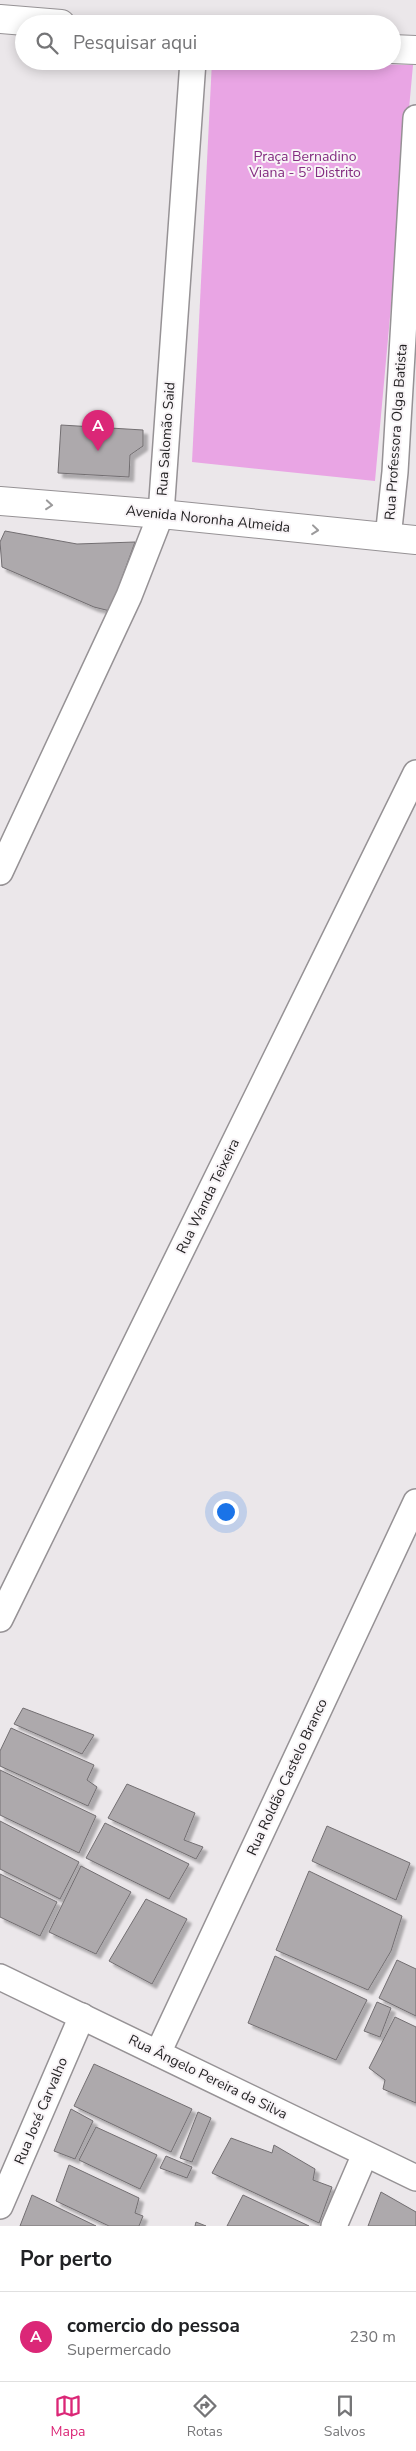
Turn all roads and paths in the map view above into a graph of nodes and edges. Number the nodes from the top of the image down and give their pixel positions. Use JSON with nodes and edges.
{"nodes":[{"id":1,"x":0,"y":19,"type":"edge"},
{"id":2,"x":15,"y":20,"type":"edge"},
{"id":3,"x":401,"y":49,"type":"edge"},
{"id":4,"x":416,"y":50,"type":"edge"},
{"id":5,"x":192,"y":70,"type":"edge"},
{"id":6,"x":416,"y":118,"type":"edge"},
{"id":7,"x":0,"y":501,"type":"edge"},
{"id":8,"x":161,"y":514,"type":"junction"},
{"id":9,"x":388,"y":538,"type":"junction"},
{"id":10,"x":416,"y":540,"type":"edge"},
{"id":11,"x":416,"y":773,"type":"edge"},
{"id":12,"x":408,"y":811,"type":"edge"},
{"id":13,"x":0,"y":872,"type":"edge"},
{"id":14,"x":416,"y":1502,"type":"edge"},
{"id":15,"x":0,"y":1619,"type":"edge"},
{"id":16,"x":0,"y":1977,"type":"edge"},
{"id":17,"x":82,"y":2016,"type":"junction"},
{"id":18,"x":158,"y":2053,"type":"junction"},
{"id":19,"x":365,"y":2154,"type":"junction"},
{"id":20,"x":416,"y":2178,"type":"edge"},
{"id":21,"x":0,"y":2206,"type":"edge"},
{"id":22,"x":334,"y":2226,"type":"edge"}],
"edges":[{"from":1,"to":2,"type":"main road"},
{"from":3,"to":4,"type":"main road"},
{"from":5,"to":8,"type":"street","name":"Rua Salomão Said"},
{"from":6,"to":9,"type":"street","name":"Rua Professora Olga Batista"},
{"from":7,"to":8,"type":"main road","name":"Avenida Noronha Almeida","one_way":true},
{"from":8,"to":9,"type":"main road","name":"Avenida Noronha Almeida","one_way":true},
{"from":8,"to":13,"type":"street","name":"Rua Salomão Said"},
{"from":9,"to":10,"type":"main road","name":"Avenida Noronha Almeida"},
{"from":11,"to":12,"type":"street","name":"Rua Wanda Teixeira"},
{"from":12,"to":15,"type":"street","name":"Rua Wanda Teixeira"},
{"from":14,"to":18,"type":"street","name":"Rua Roldão Castelo Branco"},
{"from":16,"to":17,"type":"street","name":"Rua Ângelo Pereira da Silva"},
{"from":17,"to":18,"type":"street","name":"Rua Ângelo Pereira da Silva"},
{"from":17,"to":21,"type":"street","name":"Rua José Carvalho"},
{"from":18,"to":19,"type":"street","name":"Rua Ângelo Pereira da Silva"},
{"from":19,"to":20,"type":"street","name":"Rua Ângelo Pereira da Silva"},
{"from":19,"to":22,"type":"street"}]}
